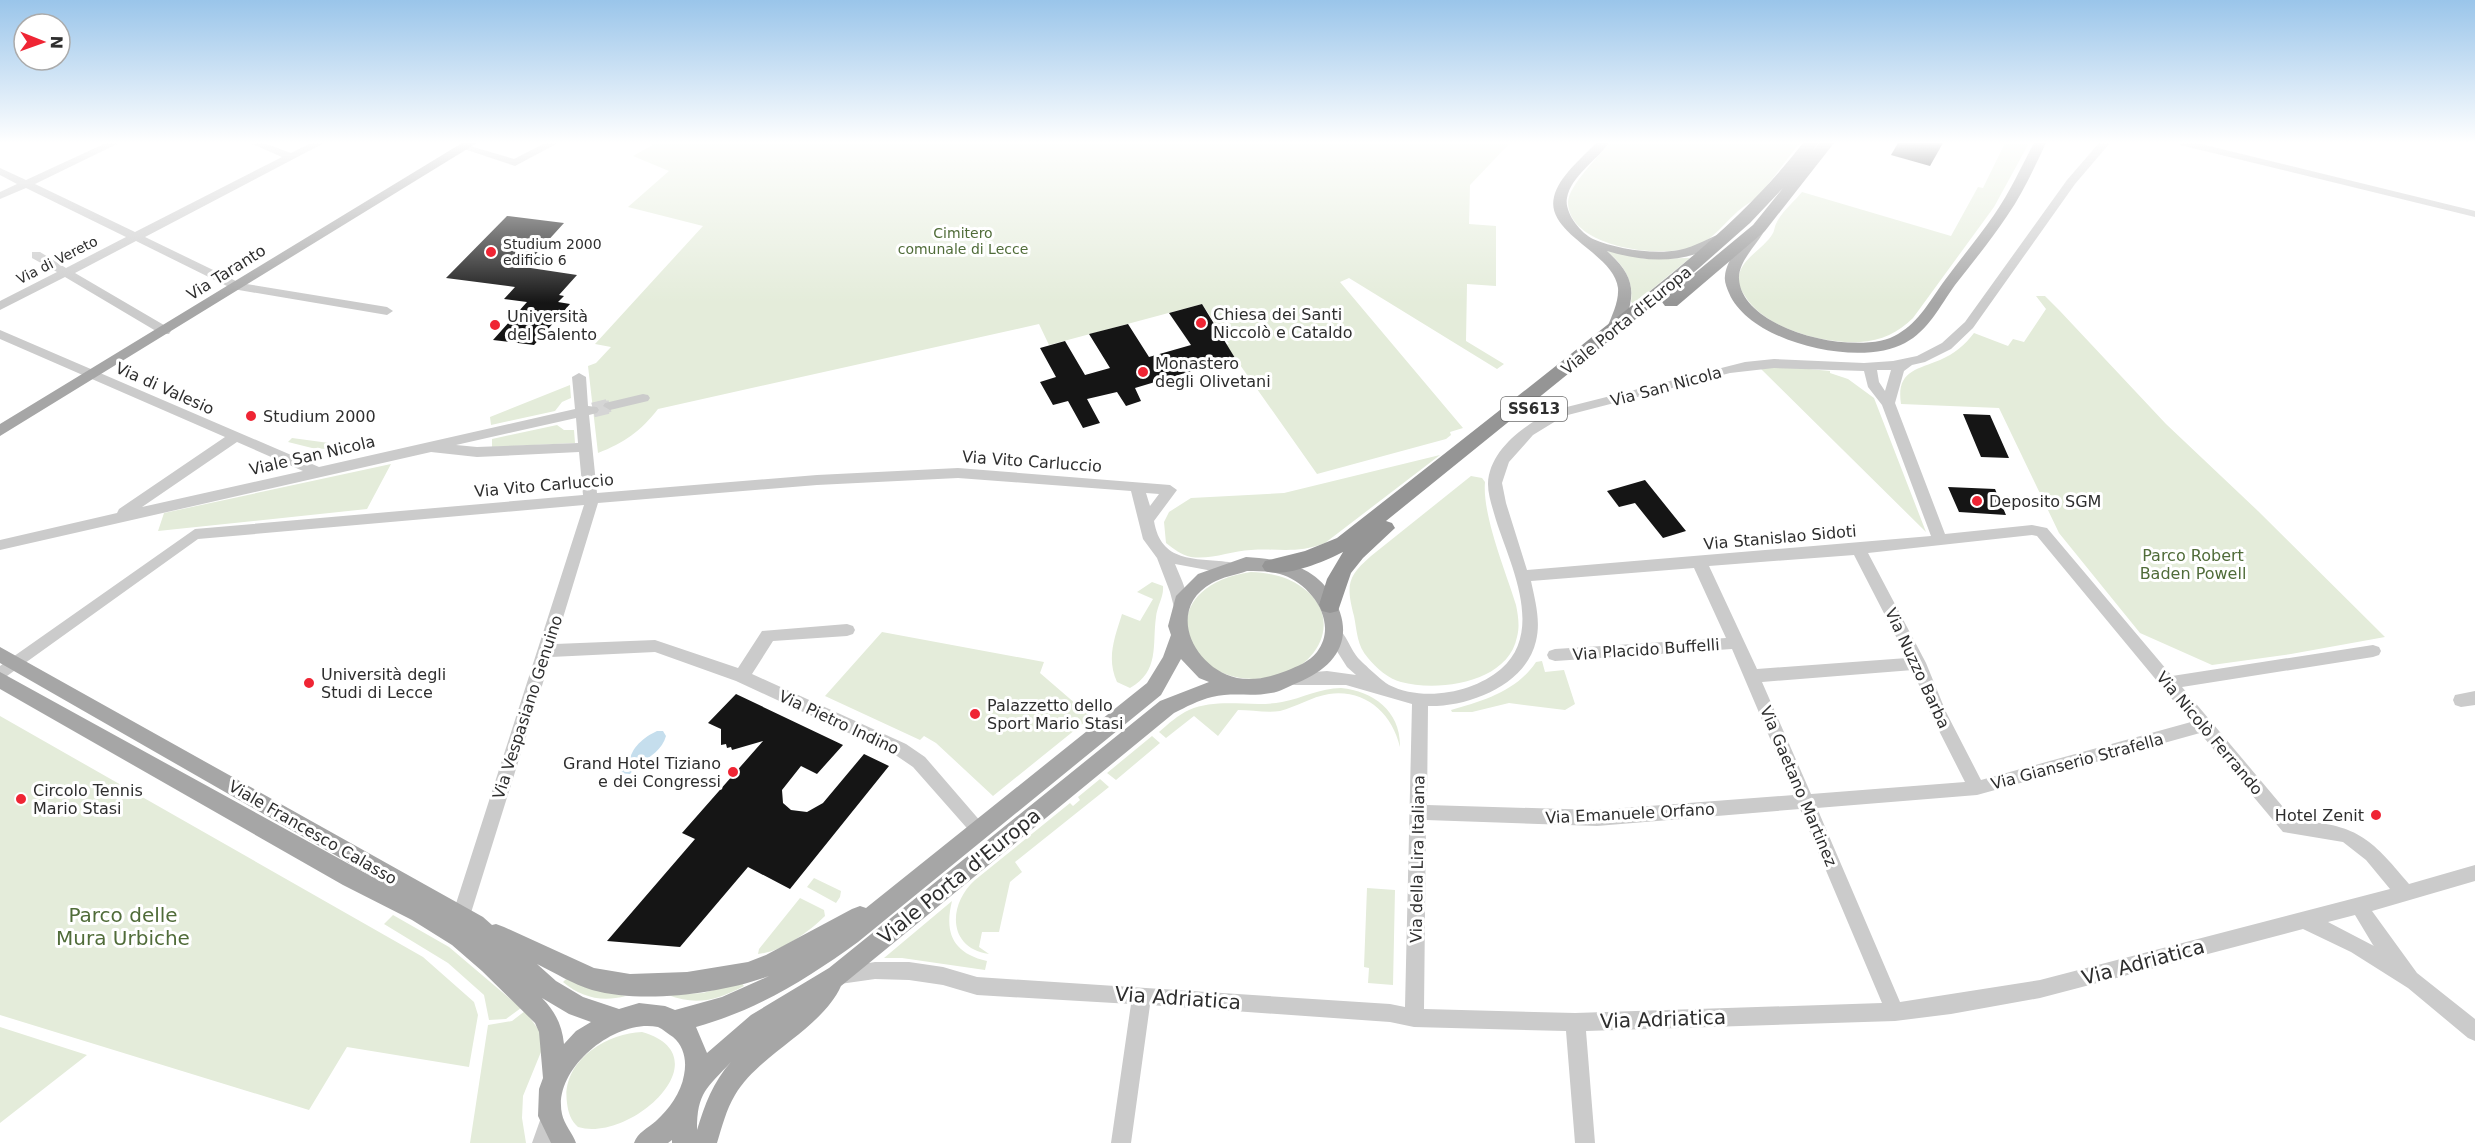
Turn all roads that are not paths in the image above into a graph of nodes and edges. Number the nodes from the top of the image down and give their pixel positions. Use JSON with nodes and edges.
{"nodes":[{"id":1,"x":54,"y":196,"type":"edge"},
{"id":2,"x":215,"y":196,"type":"edge"},
{"id":3,"x":383,"y":196,"type":"edge"},
{"id":4,"x":1562,"y":196,"type":"edge"},
{"id":5,"x":1765,"y":196,"type":"edge"},
{"id":6,"x":1784,"y":196,"type":"edge"},
{"id":7,"x":2011,"y":196,"type":"edge"},
{"id":8,"x":2061,"y":196,"type":"edge"},
{"id":9,"x":2403,"y":196,"type":"edge"},
{"id":10,"x":2475,"y":214,"type":"edge"},
{"id":11,"x":1759,"y":228,"type":"junction"},
{"id":12,"x":1728,"y":236,"type":"junction"},
{"id":13,"x":135,"y":237,"type":"junction"},
{"id":14,"x":1588,"y":240,"type":"junction"},
{"id":15,"x":36,"y":255,"type":"dead end"},
{"id":16,"x":66,"y":272,"type":"junction"},
{"id":17,"x":237,"y":286,"type":"junction"},
{"id":18,"x":0,"y":306,"type":"edge"},
{"id":19,"x":387,"y":311,"type":"dead end"},
{"id":20,"x":1615,"y":328,"type":"junction"},
{"id":21,"x":165,"y":330,"type":"junction"},
{"id":22,"x":0,"y":334,"type":"edge"},
{"id":23,"x":1907,"y":363,"type":"junction"},
{"id":24,"x":1829,"y":366,"type":"junction"},
{"id":25,"x":1871,"y":367,"type":"junction"},
{"id":26,"x":92,"y":374,"type":"junction"},
{"id":27,"x":579,"y":377,"type":"dead end"},
{"id":28,"x":1891,"y":387,"type":"junction"},
{"id":29,"x":1876,"y":391,"type":"junction"},
{"id":30,"x":643,"y":398,"type":"dead end"},
{"id":31,"x":1888,"y":403,"type":"junction"},
{"id":32,"x":610,"y":406,"type":"tunnel mouth"},
{"id":33,"x":588,"y":411,"type":"junction"},
{"id":34,"x":0,"y":431,"type":"edge"},
{"id":35,"x":235,"y":437,"type":"junction"},
{"id":36,"x":431,"y":447,"type":"junction"},
{"id":37,"x":586,"y":447,"type":"junction"},
{"id":38,"x":317,"y":472,"type":"junction"},
{"id":39,"x":1137,"y":487,"type":"junction"},
{"id":40,"x":590,"y":499,"type":"junction"},
{"id":41,"x":116,"y":518,"type":"junction"},
{"id":42,"x":1147,"y":520,"type":"junction"},
{"id":43,"x":2042,"y":532,"type":"joint"},
{"id":44,"x":1940,"y":539,"type":"junction"},
{"id":45,"x":0,"y":545,"type":"edge"},
{"id":46,"x":1858,"y":549,"type":"junction"},
{"id":47,"x":1164,"y":556,"type":"junction"},
{"id":48,"x":1700,"y":562,"type":"junction"},
{"id":49,"x":1272,"y":566,"type":"junction"},
{"id":50,"x":1229,"y":567,"type":"junction"},
{"id":51,"x":1521,"y":576,"type":"junction"},
{"id":52,"x":1330,"y":605,"type":"junction"},
{"id":53,"x":1180,"y":607,"type":"junction"},
{"id":54,"x":847,"y":630,"type":"dead end"},
{"id":55,"x":1335,"y":634,"type":"junction"},
{"id":56,"x":1178,"y":639,"type":"junction"},
{"id":57,"x":1737,"y":643,"type":"junction"},
{"id":58,"x":545,"y":651,"type":"junction"},
{"id":59,"x":2373,"y":651,"type":"dead end"},
{"id":60,"x":1555,"y":655,"type":"dead end"},
{"id":61,"x":1918,"y":663,"type":"junction"},
{"id":62,"x":4,"y":668,"type":"edge"},
{"id":63,"x":742,"y":676,"type":"junction"},
{"id":64,"x":1752,"y":676,"type":"junction"},
{"id":65,"x":1295,"y":679,"type":"junction"},
{"id":66,"x":2168,"y":683,"type":"junction"},
{"id":67,"x":1235,"y":685,"type":"junction"},
{"id":68,"x":1382,"y":687,"type":"junction"},
{"id":69,"x":1420,"y":700,"type":"junction"},
{"id":70,"x":2204,"y":726,"type":"junction"},
{"id":71,"x":1977,"y":788,"type":"junction"},
{"id":72,"x":1806,"y":801,"type":"junction"},
{"id":73,"x":1418,"y":812,"type":"junction"},
{"id":74,"x":979,"y":830,"type":"junction"},
{"id":75,"x":2475,"y":873,"type":"edge"},
{"id":76,"x":2405,"y":893,"type":"junction"},
{"id":77,"x":900,"y":894,"type":"junction"},
{"id":78,"x":2359,"y":906,"type":"junction"},
{"id":79,"x":468,"y":920,"type":"junction"},
{"id":80,"x":2304,"y":920,"type":"junction"},
{"id":81,"x":837,"y":976,"type":"junction"},
{"id":82,"x":2415,"y":982,"type":"junction"},
{"id":83,"x":650,"y":984,"type":"junction"},
{"id":84,"x":1142,"y":995,"type":"junction"},
{"id":85,"x":1895,"y":1011,"type":"junction"},
{"id":86,"x":643,"y":1014,"type":"junction"},
{"id":87,"x":1414,"y":1018,"type":"junction"},
{"id":88,"x":617,"y":1019,"type":"junction"},
{"id":89,"x":673,"y":1022,"type":"junction"},
{"id":90,"x":1575,"y":1022,"type":"junction"},
{"id":91,"x":2475,"y":1031,"type":"edge"},
{"id":92,"x":555,"y":1078,"type":"junction"},
{"id":93,"x":689,"y":1096,"type":"junction"},
{"id":94,"x":550,"y":1119,"type":"junction"},
{"id":95,"x":542,"y":1143,"type":"edge"},
{"id":96,"x":564,"y":1143,"type":"edge"},
{"id":97,"x":646,"y":1143,"type":"edge"},
{"id":98,"x":684,"y":1143,"type":"edge"},
{"id":99,"x":705,"y":1143,"type":"edge"},
{"id":100,"x":1121,"y":1143,"type":"edge"},
{"id":101,"x":1585,"y":1143,"type":"edge"}],
"edges":[{"from":1,"to":13,"type":"street"},
{"from":2,"to":13,"type":"street","name":"Via di Vereto"},
{"from":3,"to":17,"type":"main road","name":"Via Taranto"},
{"from":4,"to":14,"type":"main road"},
{"from":5,"to":12,"type":"highway","name":"Viale Porta d'Europa"},
{"from":6,"to":11,"type":"highway","name":"Viale Porta d'Europa"},
{"from":7,"to":11,"type":"main road"},
{"from":8,"to":23,"type":"street","name":"Via San Nicola"},
{"from":9,"to":10,"type":"street"},
{"from":11,"to":52,"type":"highway","name":"Viale Porta d'Europa","number":"SS613"},
{"from":12,"to":14,"type":"main road"},
{"from":12,"to":20,"type":"highway","name":"Viale Porta d'Europa"},
{"from":13,"to":16,"type":"street","name":"Via di Vereto"},
{"from":13,"to":17,"type":"street"},
{"from":14,"to":20,"type":"main road"},
{"from":15,"to":16,"type":"street"},
{"from":16,"to":18,"type":"street","name":"Via di Vereto"},
{"from":16,"to":21,"type":"street"},
{"from":17,"to":19,"type":"street"},
{"from":17,"to":21,"type":"main road","name":"Via Taranto"},
{"from":20,"to":49,"type":"highway","name":"Viale Porta d'Europa","number":"SS613"},
{"from":21,"to":26,"type":"main road","name":"Via Taranto"},
{"from":22,"to":26,"type":"street","name":"Via di Valesio"},
{"from":23,"to":25,"type":"street","name":"Via San Nicola"},
{"from":23,"to":28,"type":"street"},
{"from":24,"to":25,"type":"street","name":"Via San Nicola"},
{"from":24,"to":29,"type":"street"},
{"from":24,"to":51,"type":"street","name":"Via San Nicola"},
{"from":25,"to":28,"type":"street"},
{"from":25,"to":29,"type":"street"},
{"from":26,"to":34,"type":"main road","name":"Via Taranto"},
{"from":26,"to":35,"type":"street","name":"Via di Valesio"},
{"from":27,"to":33,"type":"street"},
{"from":28,"to":31,"type":"street"},
{"from":29,"to":31,"type":"street"},
{"from":30,"to":32,"type":"street"},
{"from":31,"to":44,"type":"street"},
{"from":33,"to":36,"type":"street"},
{"from":33,"to":37,"type":"street"},
{"from":35,"to":38,"type":"street","name":"Via di Valesio"},
{"from":35,"to":41,"type":"street"},
{"from":36,"to":37,"type":"street","name":"Viale San Nicola"},
{"from":36,"to":38,"type":"street","name":"Viale San Nicola"},
{"from":37,"to":40,"type":"street"},
{"from":38,"to":41,"type":"street","name":"Viale San Nicola"},
{"from":39,"to":40,"type":"street","name":"Via Vito Carluccio"},
{"from":39,"to":42,"type":"street"},
{"from":39,"to":42,"type":"street","name":"Via Vito Carluccio"},
{"from":40,"to":58,"type":"street","name":"Via Vespasiano Genuino"},
{"from":40,"to":62,"type":"street","name":"Via Vito Carluccio"},
{"from":41,"to":45,"type":"street","name":"Viale San Nicola"},
{"from":42,"to":47,"type":"street"},
{"from":43,"to":44,"type":"street","name":"Via Stanislao Sidoti"},
{"from":43,"to":66,"type":"street","name":"Via Nicolò Ferrando"},
{"from":44,"to":46,"type":"street","name":"Via Stanislao Sidoti"},
{"from":46,"to":48,"type":"street","name":"Via Stanislao Sidoti"},
{"from":46,"to":61,"type":"street","name":"Via Nuzzo Barba"},
{"from":47,"to":50,"type":"street"},
{"from":47,"to":53,"type":"street"},
{"from":48,"to":51,"type":"street","name":"Via Stanislao Sidoti"},
{"from":48,"to":57,"type":"street","name":"Via Gaetano Martinez"},
{"from":49,"to":50,"type":"main road","name":"Viale Porta d'Europa"},
{"from":49,"to":52,"type":"main road","name":"Viale Porta d'Europa"},
{"from":50,"to":53,"type":"main road","name":"Viale Porta d'Europa"},
{"from":51,"to":69,"type":"street","name":"Via San Nicola"},
{"from":52,"to":55,"type":"main road","name":"Viale Porta d'Europa"},
{"from":53,"to":56,"type":"main road","name":"Viale Porta d'Europa"},
{"from":54,"to":63,"type":"street"},
{"from":55,"to":65,"type":"main road","name":"Viale Porta d'Europa"},
{"from":55,"to":68,"type":"street","name":"Via San Nicola"},
{"from":56,"to":67,"type":"main road","name":"Viale Porta d'Europa"},
{"from":56,"to":74,"type":"main road","name":"Viale Porta d'Europa"},
{"from":57,"to":60,"type":"street","name":"Via Placido Buffelli"},
{"from":57,"to":64,"type":"street","name":"Via Gaetano Martinez"},
{"from":58,"to":63,"type":"street","name":"Via Pietro Indino"},
{"from":58,"to":79,"type":"street","name":"Via Vespasiano Genuino"},
{"from":59,"to":66,"type":"street"},
{"from":61,"to":64,"type":"street"},
{"from":61,"to":71,"type":"street","name":"Via Nuzzo Barba"},
{"from":62,"to":79,"type":"main road","name":"Viale Francesco Calasso"},
{"from":62,"to":92,"type":"main road","name":"Viale Francesco Calasso"},
{"from":63,"to":74,"type":"street","name":"Via Pietro Indino"},
{"from":64,"to":72,"type":"street","name":"Via Gaetano Martinez"},
{"from":65,"to":67,"type":"main road","name":"Viale Porta d'Europa"},
{"from":65,"to":68,"type":"street","name":"Via San Nicola"},
{"from":66,"to":70,"type":"street","name":"Via Nicolò Ferrando"},
{"from":67,"to":81,"type":"main road","name":"Viale Porta d'Europa"},
{"from":68,"to":69,"type":"street","name":"Via San Nicola"},
{"from":69,"to":73,"type":"street","name":"Via della Lira Italiana"},
{"from":70,"to":71,"type":"street","name":"Via Gianserio Strafella"},
{"from":70,"to":76,"type":"street","name":"Via Nicolò Ferrando"},
{"from":71,"to":72,"type":"street","name":"Via Gianserio Strafella"},
{"from":72,"to":73,"type":"street","name":"Via Emanuele Orfano"},
{"from":72,"to":85,"type":"street","name":"Via Gaetano Martinez"},
{"from":73,"to":87,"type":"street","name":"Via della Lira Italiana"},
{"from":74,"to":77,"type":"main road","name":"Viale Porta d'Europa"},
{"from":75,"to":76,"type":"street","name":"Via Adriatica"},
{"from":76,"to":78,"type":"street","name":"Via Adriatica"},
{"from":77,"to":83,"type":"main road"},
{"from":77,"to":89,"type":"main road","name":"Viale Porta d'Europa"},
{"from":78,"to":80,"type":"street","name":"Via Adriatica"},
{"from":78,"to":82,"type":"street"},
{"from":79,"to":83,"type":"main road"},
{"from":79,"to":88,"type":"main road","name":"Viale Francesco Calasso"},
{"from":80,"to":82,"type":"street"},
{"from":80,"to":85,"type":"street","name":"Via Adriatica"},
{"from":81,"to":84,"type":"street","name":"Via Adriatica"},
{"from":81,"to":93,"type":"main road","name":"Viale Porta d'Europa"},
{"from":81,"to":99,"type":"main road"},
{"from":82,"to":91,"type":"street"},
{"from":83,"to":86,"type":"main road"},
{"from":84,"to":87,"type":"street","name":"Via Adriatica"},
{"from":84,"to":100,"type":"street"},
{"from":85,"to":90,"type":"street","name":"Via Adriatica"},
{"from":86,"to":88,"type":"main road"},
{"from":86,"to":89,"type":"main road"},
{"from":87,"to":90,"type":"street","name":"Via Adriatica"},
{"from":88,"to":92,"type":"main road"},
{"from":89,"to":93,"type":"main road"},
{"from":90,"to":101,"type":"street"},
{"from":92,"to":94,"type":"main road"},
{"from":93,"to":97,"type":"main road","name":"Viale Porta d'Europa"},
{"from":93,"to":98,"type":"main road"},
{"from":94,"to":95,"type":"street"},
{"from":94,"to":96,"type":"main road"}]}
